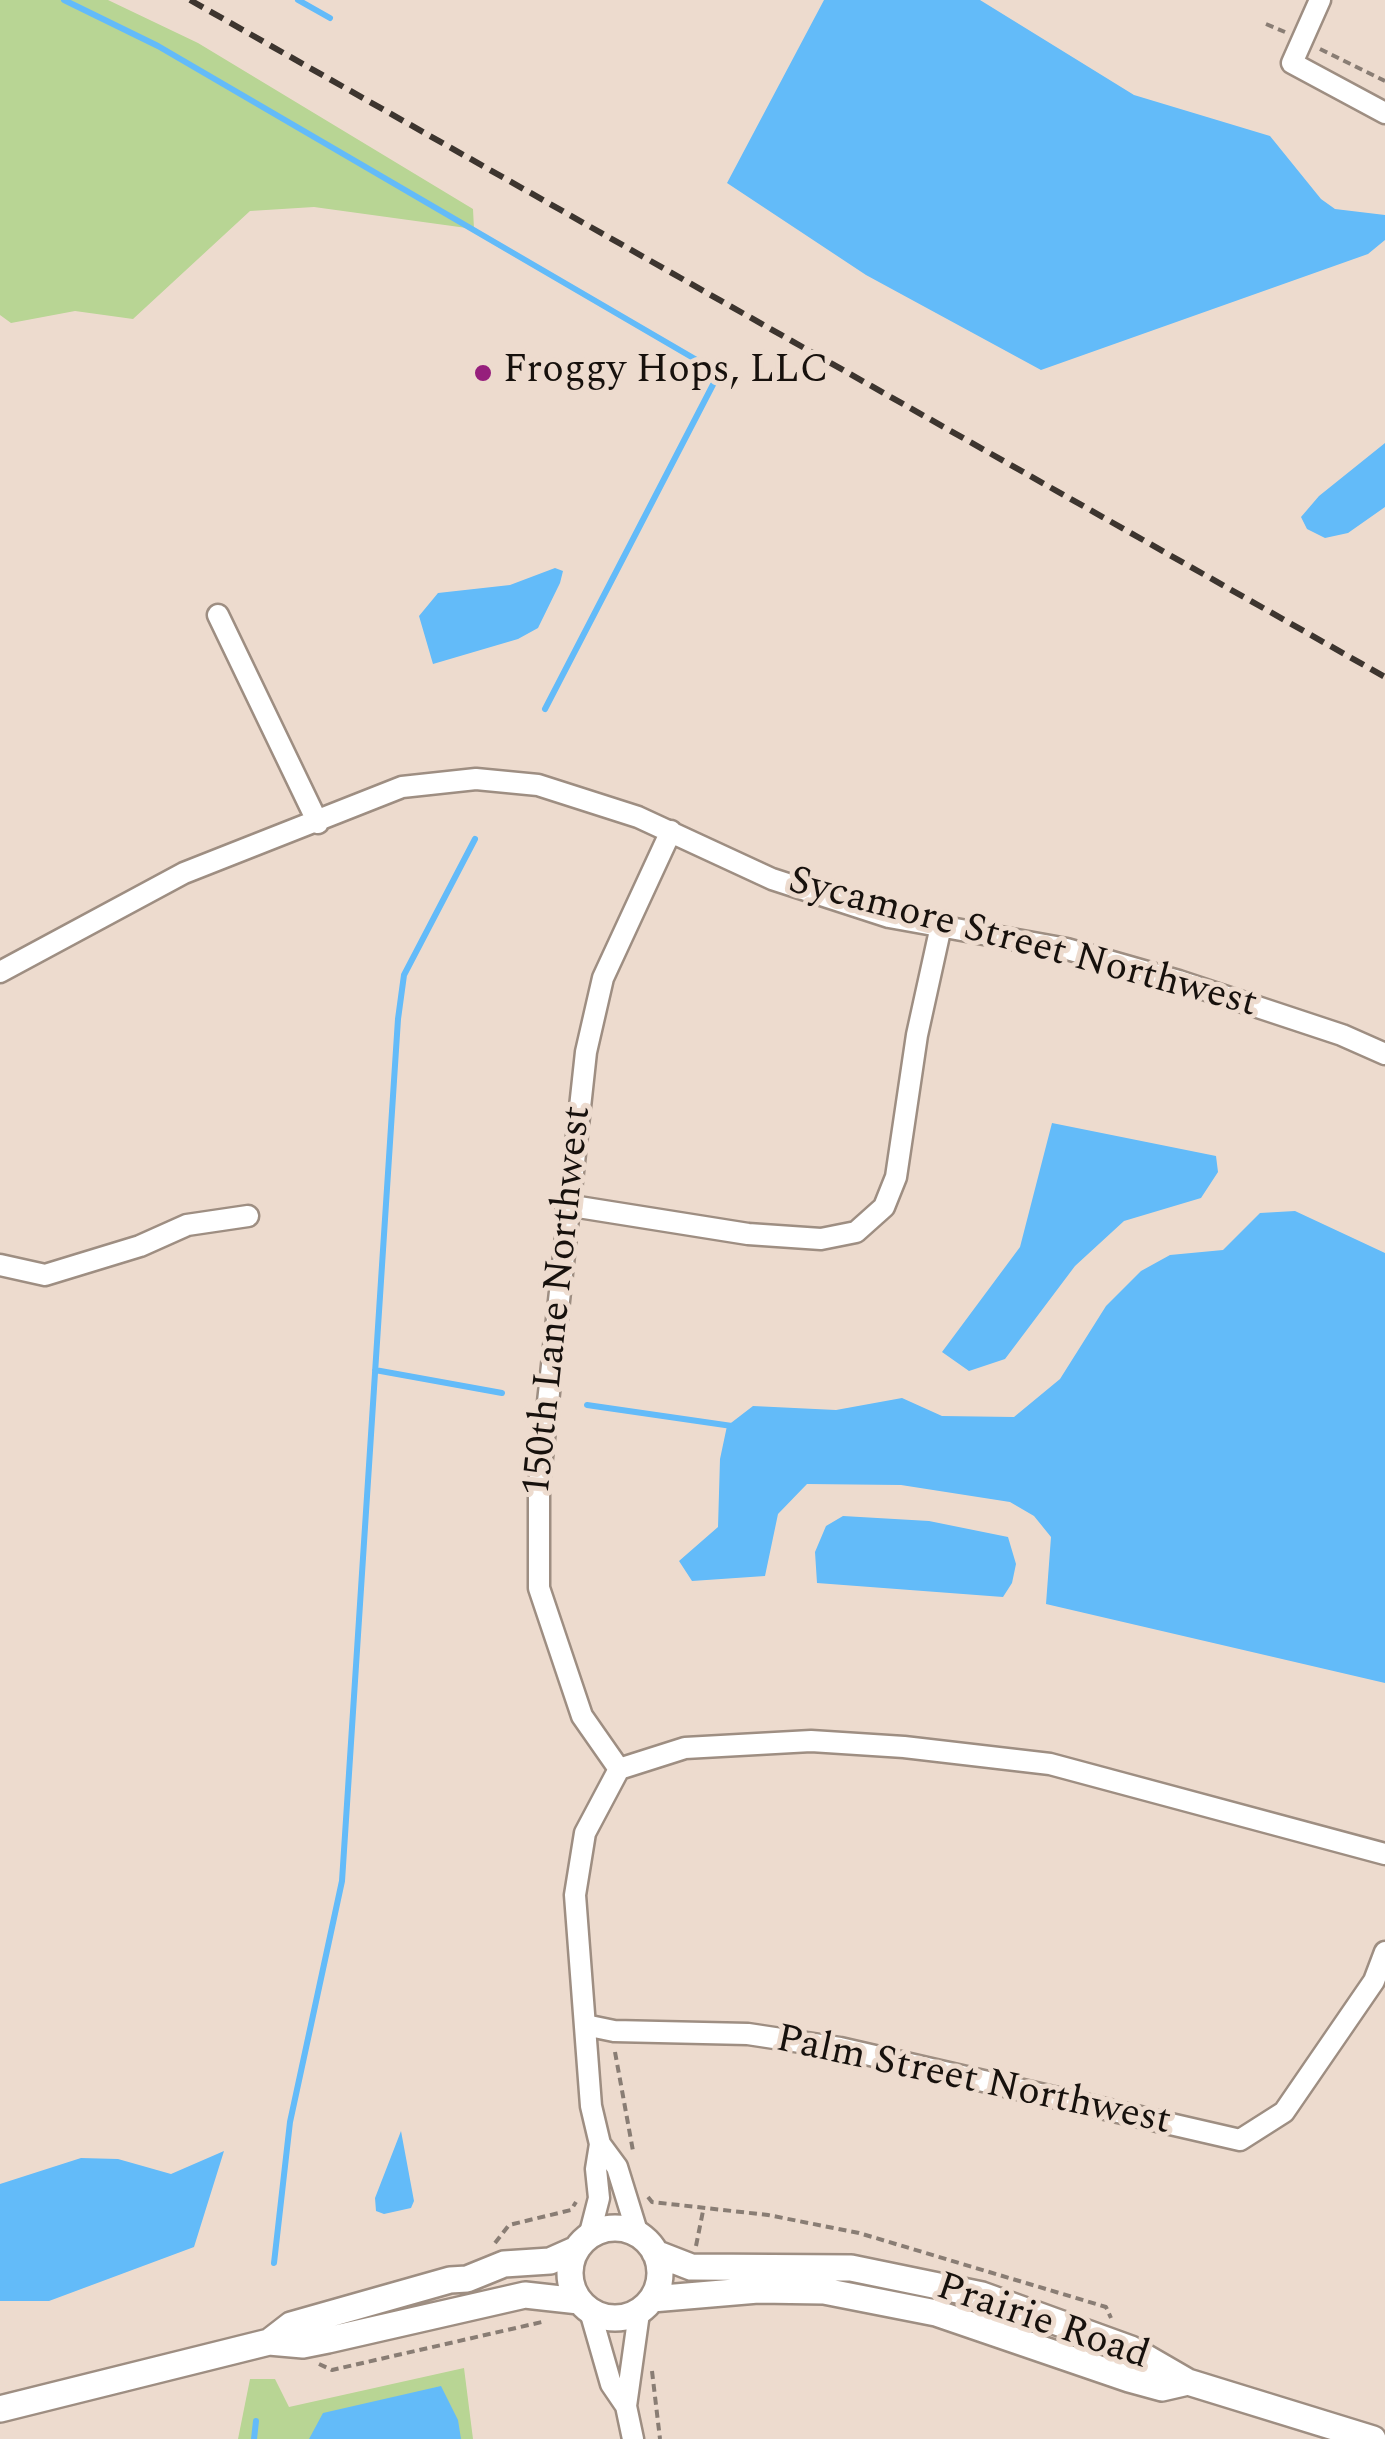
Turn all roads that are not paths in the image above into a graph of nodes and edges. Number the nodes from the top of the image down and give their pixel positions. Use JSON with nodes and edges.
{"nodes":[{"id":1,"x":1320,"y":0,"type":"edge"},
{"id":2,"x":1385,"y":114,"type":"edge"},
{"id":3,"x":218,"y":615,"type":"dead end"},
{"id":4,"x":318,"y":823,"type":"junction"},
{"id":5,"x":672,"y":831,"type":"junction"},
{"id":6,"x":941,"y":926,"type":"junction"},
{"id":7,"x":0,"y":972,"type":"edge"},
{"id":8,"x":1385,"y":1054,"type":"edge"},
{"id":9,"x":566,"y":1205,"type":"junction"},
{"id":10,"x":248,"y":1216,"type":"dead end"},
{"id":11,"x":0,"y":1266,"type":"edge"},
{"id":12,"x":619,"y":1770,"type":"junction"},
{"id":13,"x":1385,"y":1854,"type":"edge"},
{"id":14,"x":1385,"y":1952,"type":"edge"},
{"id":15,"x":585,"y":2025,"type":"junction"},
{"id":16,"x":600,"y":2144,"type":"junction"},
{"id":17,"x":583,"y":2243,"type":"junction"},
{"id":18,"x":647,"y":2244,"type":"junction"},
{"id":19,"x":585,"y":2306,"type":"junction"},
{"id":20,"x":645,"y":2306,"type":"junction"},
{"id":21,"x":269,"y":2342,"type":"junction"},
{"id":22,"x":1188,"y":2382,"type":"junction"},
{"id":23,"x":626,"y":2406,"type":"junction"},
{"id":24,"x":0,"y":2409,"type":"edge"},
{"id":25,"x":634,"y":2439,"type":"edge"},
{"id":26,"x":1373,"y":2439,"type":"edge"}],
"edges":[{"from":1,"to":2,"type":"street"},
{"from":3,"to":4,"type":"street"},
{"from":4,"to":5,"type":"street","name":"Sycamore Street Northwest"},
{"from":4,"to":7,"type":"street","name":"Sycamore Street Northwest"},
{"from":5,"to":6,"type":"street","name":"Sycamore Street Northwest"},
{"from":5,"to":9,"type":"street","name":"150th Lane Northwest"},
{"from":6,"to":8,"type":"street","name":"Sycamore Street Northwest"},
{"from":6,"to":9,"type":"street"},
{"from":9,"to":12,"type":"street","name":"150th Lane Northwest"},
{"from":10,"to":11,"type":"street"},
{"from":12,"to":13,"type":"street"},
{"from":12,"to":15,"type":"street"},
{"from":14,"to":15,"type":"street","name":"Palm Street Northwest"},
{"from":15,"to":16,"type":"street"},
{"from":16,"to":17,"type":"street"},
{"from":16,"to":18,"type":"street"},
{"from":17,"to":18,"type":"street","name":"Prairie Road"},
{"from":17,"to":19,"type":"street"},
{"from":17,"to":21,"type":"street","name":"Prairie Road"},
{"from":18,"to":20,"type":"street"},
{"from":18,"to":22,"type":"street","name":"Prairie Road"},
{"from":19,"to":20,"type":"street","name":"Prairie Road"},
{"from":19,"to":21,"type":"street","name":"Prairie Road"},
{"from":19,"to":23,"type":"street"},
{"from":20,"to":22,"type":"street","name":"Prairie Road"},
{"from":20,"to":23,"type":"street"},
{"from":21,"to":24,"type":"street","name":"Prairie Road"},
{"from":22,"to":26,"type":"street","name":"Prairie Road"},
{"from":23,"to":25,"type":"street"}]}
